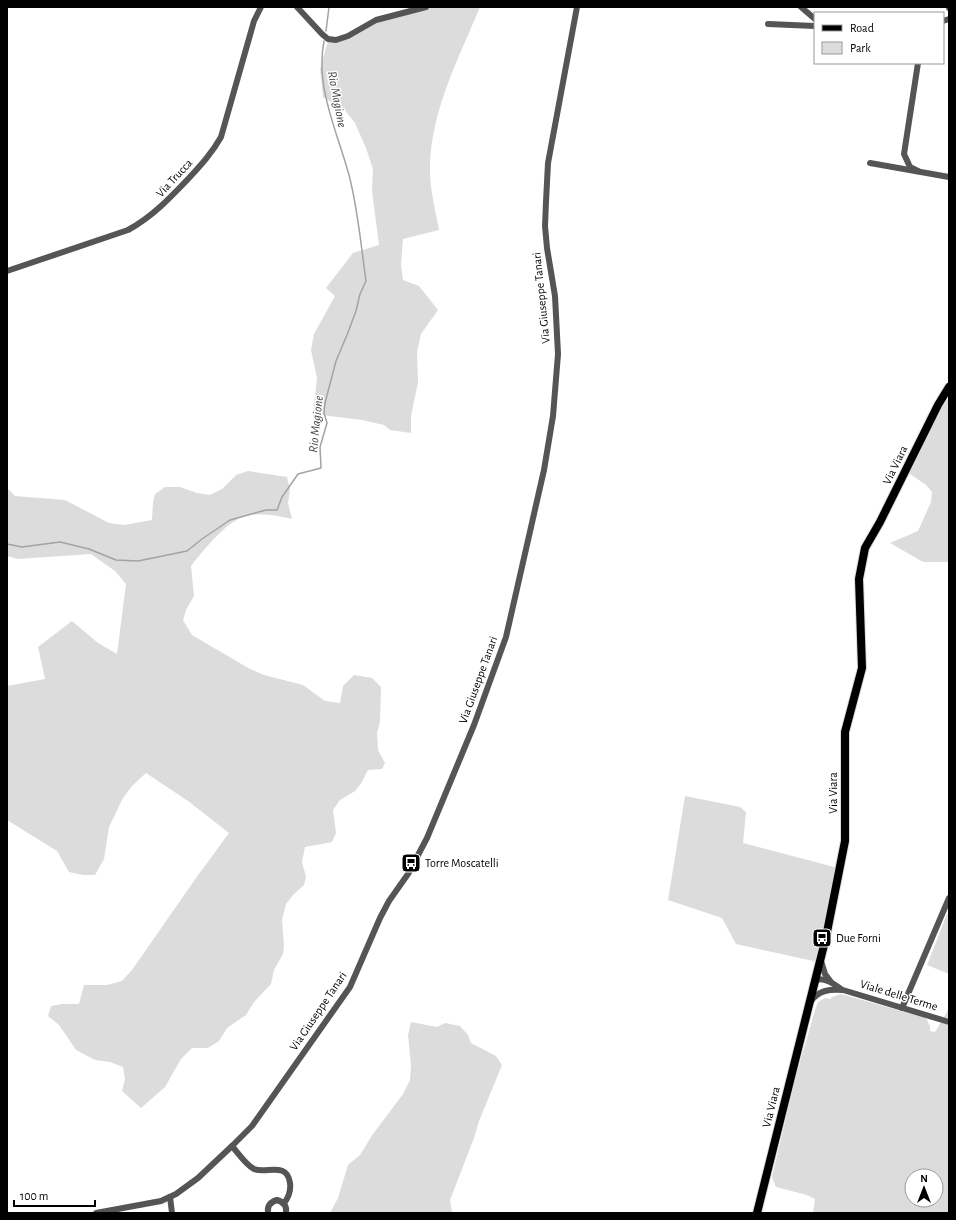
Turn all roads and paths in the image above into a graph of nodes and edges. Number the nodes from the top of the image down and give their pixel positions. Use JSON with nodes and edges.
{"nodes":[{"id":1,"x":261,"y":7,"type":"edge"},
{"id":2,"x":297,"y":7,"type":"edge"},
{"id":3,"x":426,"y":7,"type":"edge"},
{"id":4,"x":577,"y":7,"type":"edge"},
{"id":5,"x":801,"y":7,"type":"edge"},
{"id":6,"x":814,"y":18,"type":"edge"},
{"id":7,"x":768,"y":24,"type":"dead end"},
{"id":8,"x":814,"y":26,"type":"edge"},
{"id":9,"x":918,"y":64,"type":"edge"},
{"id":10,"x":870,"y":163,"type":"dead end"},
{"id":11,"x":918,"y":171,"type":"junction"},
{"id":12,"x":949,"y":177,"type":"edge"},
{"id":13,"x":7,"y":271,"type":"edge"},
{"id":14,"x":949,"y":387,"type":"edge"},
{"id":15,"x":949,"y":898,"type":"edge"},
{"id":16,"x":820,"y":960,"type":"junction"},
{"id":17,"x":815,"y":982,"type":"junction"},
{"id":18,"x":831,"y":982,"type":"junction"},
{"id":19,"x":843,"y":990,"type":"junction"},
{"id":20,"x":823,"y":991,"type":"junction"},
{"id":21,"x":809,"y":1004,"type":"junction"},
{"id":22,"x":902,"y":1008,"type":"junction"},
{"id":23,"x":949,"y":1022,"type":"edge"},
{"id":24,"x":232,"y":1146,"type":"junction"},
{"id":25,"x":170,"y":1197,"type":"junction"},
{"id":26,"x":284,"y":1203,"type":"junction"},
{"id":27,"x":96,"y":1213,"type":"edge"},
{"id":28,"x":172,"y":1213,"type":"edge"},
{"id":29,"x":268,"y":1213,"type":"edge"},
{"id":30,"x":286,"y":1213,"type":"edge"},
{"id":31,"x":757,"y":1213,"type":"edge"}],
"edges":[{"from":1,"to":13,"type":"street","name":"Via Trucca"},
{"from":2,"to":3,"type":"street"},
{"from":4,"to":24,"type":"street","name":"Via Giuseppe Tanari"},
{"from":5,"to":6,"type":"street"},
{"from":7,"to":8,"type":"street"},
{"from":9,"to":11,"type":"street"},
{"from":10,"to":11,"type":"street"},
{"from":11,"to":12,"type":"street"},
{"from":14,"to":16,"type":"main road","name":"Via Viara"},
{"from":15,"to":22,"type":"street"},
{"from":16,"to":17,"type":"main road","name":"Via Viara"},
{"from":16,"to":18,"type":"street","name":"Viale delle Terme"},
{"from":17,"to":18,"type":"street","name":"Viale delle Terme"},
{"from":17,"to":20,"type":"street"},
{"from":17,"to":21,"type":"main road","name":"Via Viara"},
{"from":18,"to":19,"type":"street","name":"Viale delle Terme"},
{"from":19,"to":20,"type":"street","name":"Viale delle Terme"},
{"from":19,"to":22,"type":"street","name":"Viale delle Terme"},
{"from":20,"to":21,"type":"street"},
{"from":21,"to":31,"type":"main road","name":"Via Viara"},
{"from":22,"to":23,"type":"street","name":"Viale delle Terme"},
{"from":24,"to":25,"type":"street","name":"Via Giuseppe Tanari"},
{"from":24,"to":26,"type":"street"},
{"from":25,"to":27,"type":"street","name":"Via Giuseppe Tanari"},
{"from":25,"to":28,"type":"street"},
{"from":26,"to":29,"type":"street"},
{"from":26,"to":30,"type":"street"}]}
